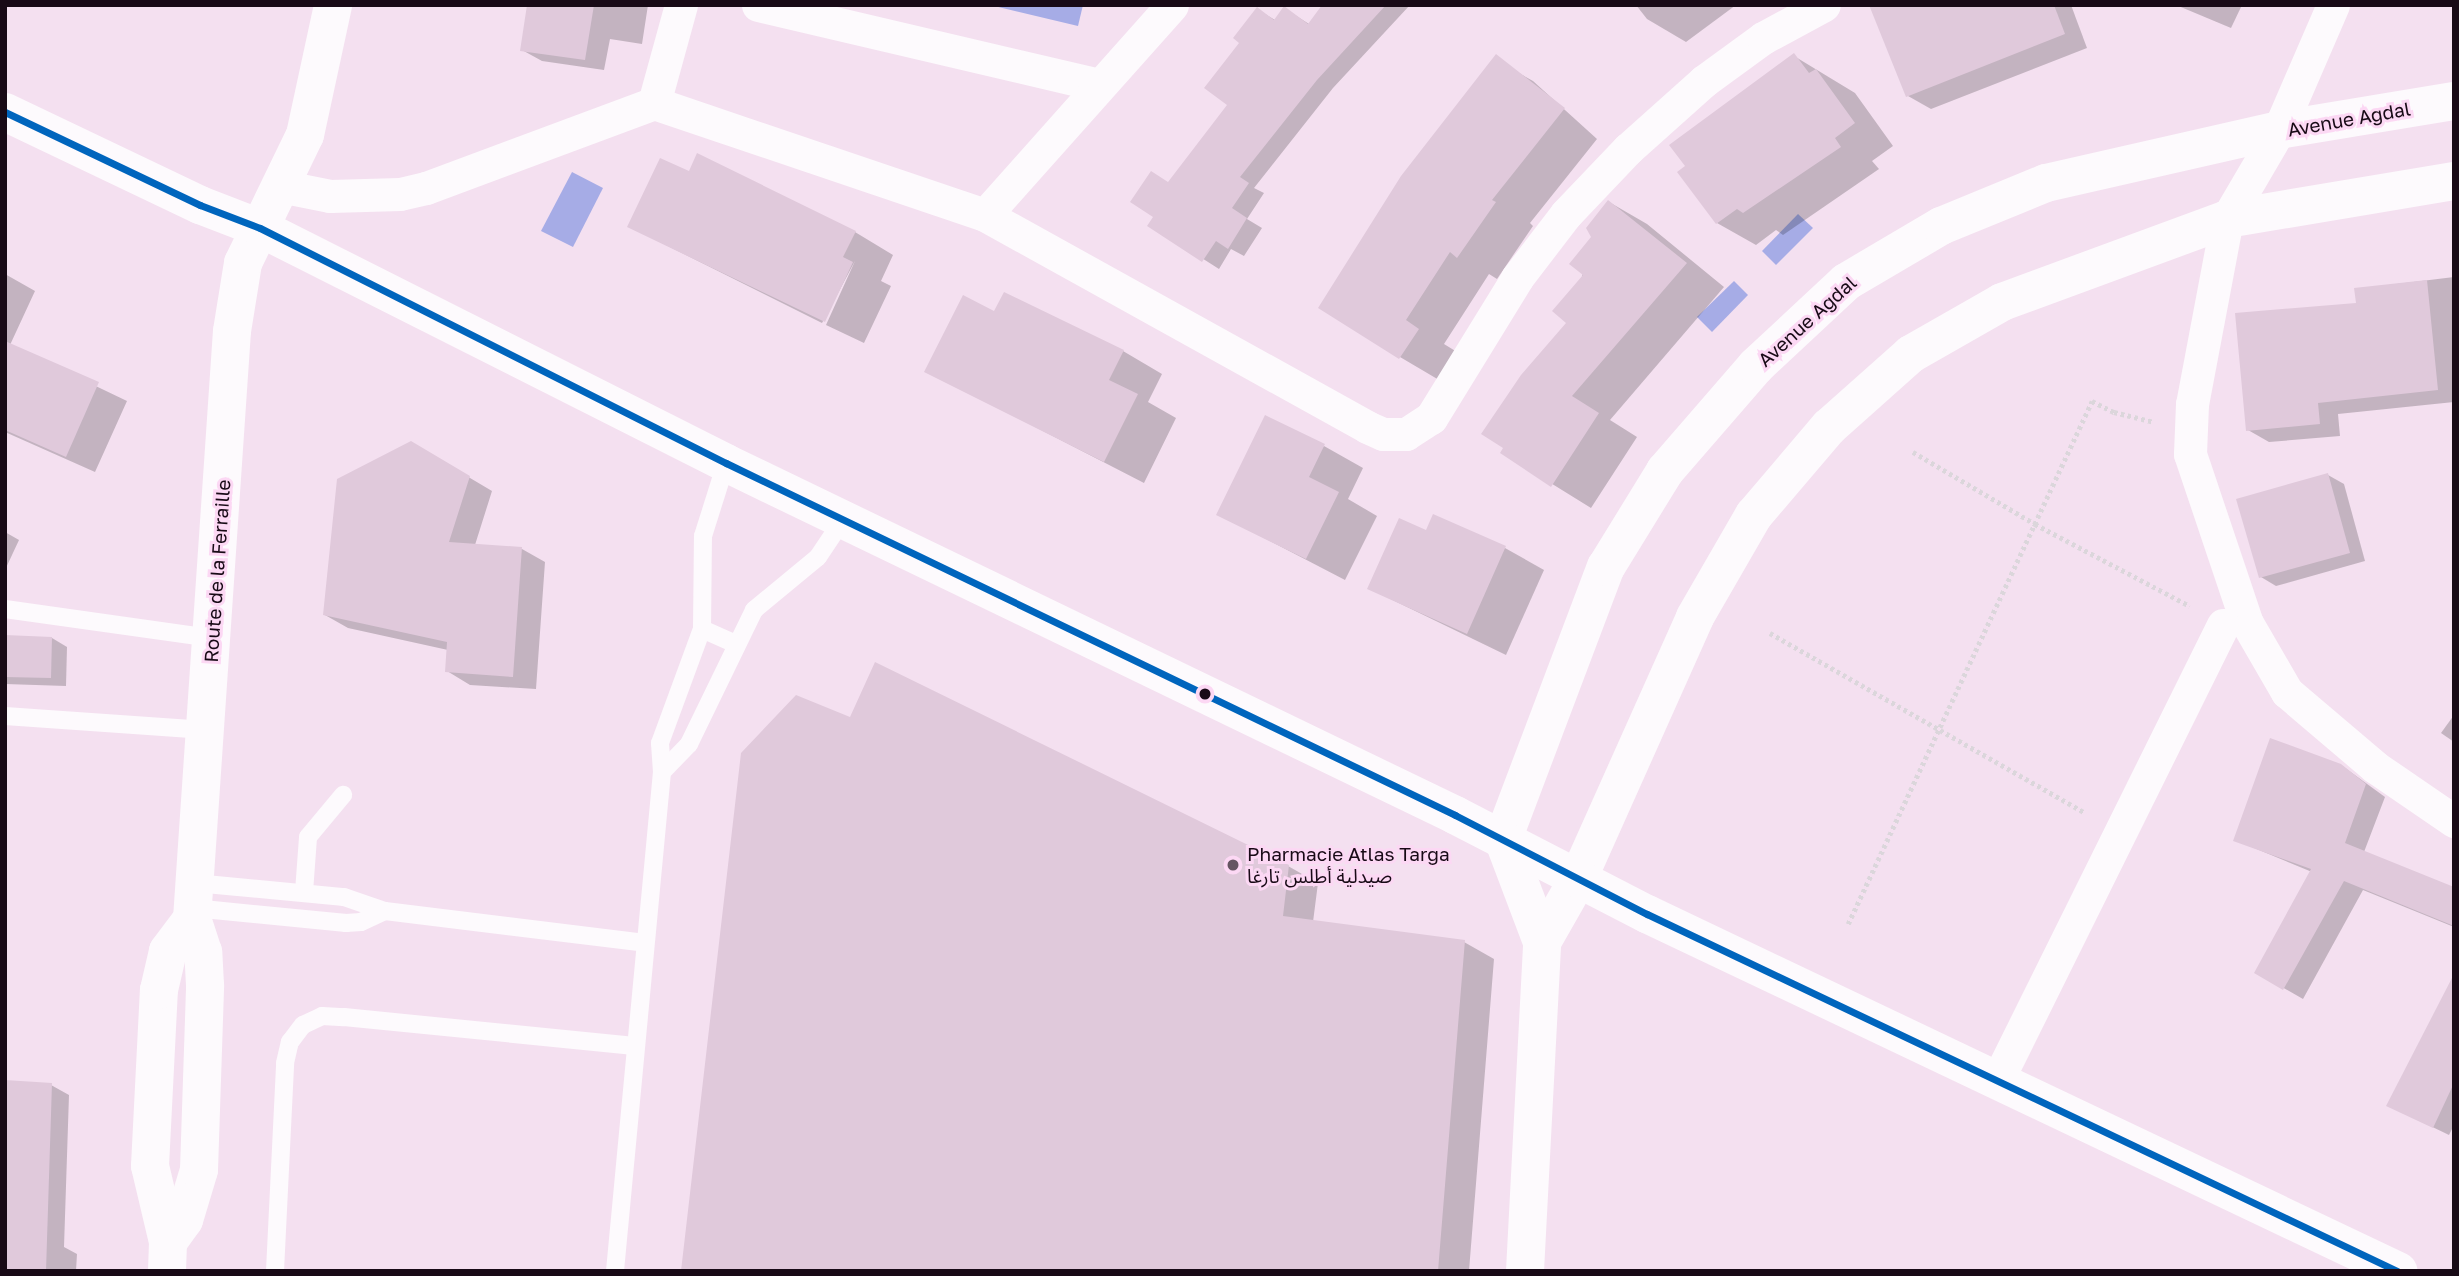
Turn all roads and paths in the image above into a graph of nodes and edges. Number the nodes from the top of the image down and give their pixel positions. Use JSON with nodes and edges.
{"nodes":[{"id":1,"x":333,"y":5,"type":"edge"},
{"id":2,"x":681,"y":5,"type":"edge"},
{"id":3,"x":758,"y":5,"type":"edge"},
{"id":4,"x":1172,"y":5,"type":"edge"},
{"id":5,"x":1824,"y":5,"type":"edge"},
{"id":6,"x":2333,"y":5,"type":"edge"},
{"id":7,"x":1100,"y":85,"type":"junction"},
{"id":8,"x":2454,"y":101,"type":"edge"},
{"id":9,"x":654,"y":103,"type":"junction"},
{"id":10,"x":5,"y":112,"type":"edge"},
{"id":11,"x":2279,"y":130,"type":"junction"},
{"id":12,"x":2454,"y":181,"type":"edge"},
{"id":13,"x":280,"y":186,"type":"junction"},
{"id":14,"x":985,"y":215,"type":"junction"},
{"id":15,"x":2227,"y":219,"type":"junction"},
{"id":16,"x":260,"y":228,"type":"junction"},
{"id":17,"x":2189,"y":430,"type":"junction"},
{"id":18,"x":1913,"y":452,"type":"dead end"},
{"id":19,"x":726,"y":463,"type":"junction"},
{"id":20,"x":844,"y":518,"type":"junction"},
{"id":21,"x":2035,"y":524,"type":"junction"},
{"id":22,"x":5,"y":609,"type":"edge"},
{"id":23,"x":2223,"y":625,"type":"joint"},
{"id":24,"x":702,"y":629,"type":"junction"},
{"id":25,"x":1770,"y":633,"type":"dead end"},
{"id":26,"x":212,"y":638,"type":"junction"},
{"id":27,"x":736,"y":644,"type":"junction"},
{"id":28,"x":674,"y":703,"type":"junction"},
{"id":29,"x":704,"y":714,"type":"junction"},
{"id":30,"x":5,"y":716,"type":"edge"},
{"id":31,"x":206,"y":730,"type":"junction"},
{"id":32,"x":1939,"y":730,"type":"junction"},
{"id":33,"x":662,"y":772,"type":"junction"},
{"id":34,"x":344,"y":795,"type":"dead end"},
{"id":35,"x":2093,"y":818,"type":"dead end"},
{"id":36,"x":2454,"y":821,"type":"edge"},
{"id":37,"x":1503,"y":839,"type":"junction"},
{"id":38,"x":1578,"y":879,"type":"junction"},
{"id":39,"x":304,"y":892,"type":"junction"},
{"id":40,"x":193,"y":903,"type":"junction"},
{"id":41,"x":385,"y":911,"type":"junction"},
{"id":42,"x":1848,"y":924,"type":"dead end"},
{"id":43,"x":1542,"y":942,"type":"junction"},
{"id":44,"x":645,"y":943,"type":"junction"},
{"id":45,"x":635,"y":1046,"type":"junction"},
{"id":46,"x":1997,"y":1081,"type":"junction"},
{"id":47,"x":167,"y":1256,"type":"edge"},
{"id":48,"x":275,"y":1271,"type":"edge"},
{"id":49,"x":615,"y":1271,"type":"edge"},
{"id":50,"x":1525,"y":1271,"type":"edge"},
{"id":51,"x":2398,"y":1271,"type":"edge"}],
"edges":[{"from":1,"to":13,"type":"street","name":"Route de la Ferraille"},
{"from":2,"to":9,"type":"street"},
{"from":3,"to":7,"type":"street"},
{"from":4,"to":7,"type":"street"},
{"from":5,"to":14,"type":"street"},
{"from":6,"to":11,"type":"street"},
{"from":7,"to":14,"type":"street"},
{"from":8,"to":11,"type":"street","name":"Avenue Agdal"},
{"from":9,"to":13,"type":"street"},
{"from":9,"to":14,"type":"street"},
{"from":10,"to":16,"type":"street"},
{"from":11,"to":15,"type":"street"},
{"from":11,"to":37,"type":"street","name":"Avenue Agdal"},
{"from":12,"to":15,"type":"street"},
{"from":13,"to":16,"type":"street","name":"Route de la Ferraille"},
{"from":15,"to":17,"type":"street"},
{"from":15,"to":38,"type":"street"},
{"from":16,"to":19,"type":"street"},
{"from":16,"to":26,"type":"street","name":"Route de la Ferraille"},
{"from":17,"to":21,"type":"path"},
{"from":17,"to":36,"type":"street"},
{"from":18,"to":21,"type":"path"},
{"from":19,"to":20,"type":"street"},
{"from":19,"to":24,"type":"lane"},
{"from":20,"to":27,"type":"lane"},
{"from":20,"to":37,"type":"street"},
{"from":21,"to":23,"type":"path"},
{"from":21,"to":32,"type":"path"},
{"from":22,"to":26,"type":"lane"},
{"from":23,"to":46,"type":"street"},
{"from":24,"to":27,"type":"lane"},
{"from":24,"to":28,"type":"lane"},
{"from":25,"to":32,"type":"path"},
{"from":26,"to":31,"type":"street","name":"Route de la Ferraille"},
{"from":27,"to":29,"type":"lane"},
{"from":28,"to":29,"type":"lane"},
{"from":28,"to":33,"type":"lane"},
{"from":29,"to":33,"type":"lane"},
{"from":30,"to":31,"type":"lane"},
{"from":31,"to":40,"type":"street","name":"Route de la Ferraille"},
{"from":32,"to":35,"type":"path"},
{"from":32,"to":42,"type":"path"},
{"from":33,"to":44,"type":"lane"},
{"from":34,"to":39,"type":"lane"},
{"from":37,"to":38,"type":"street"},
{"from":37,"to":43,"type":"street"},
{"from":38,"to":43,"type":"street"},
{"from":38,"to":46,"type":"street"},
{"from":39,"to":40,"type":"lane"},
{"from":39,"to":41,"type":"lane"},
{"from":40,"to":41,"type":"lane"},
{"from":40,"to":47,"type":"street","name":"Route de la Ferraille"},
{"from":41,"to":44,"type":"lane"},
{"from":43,"to":50,"type":"street"},
{"from":44,"to":45,"type":"lane"},
{"from":45,"to":48,"type":"lane"},
{"from":45,"to":49,"type":"lane"},
{"from":46,"to":51,"type":"street"}]}
